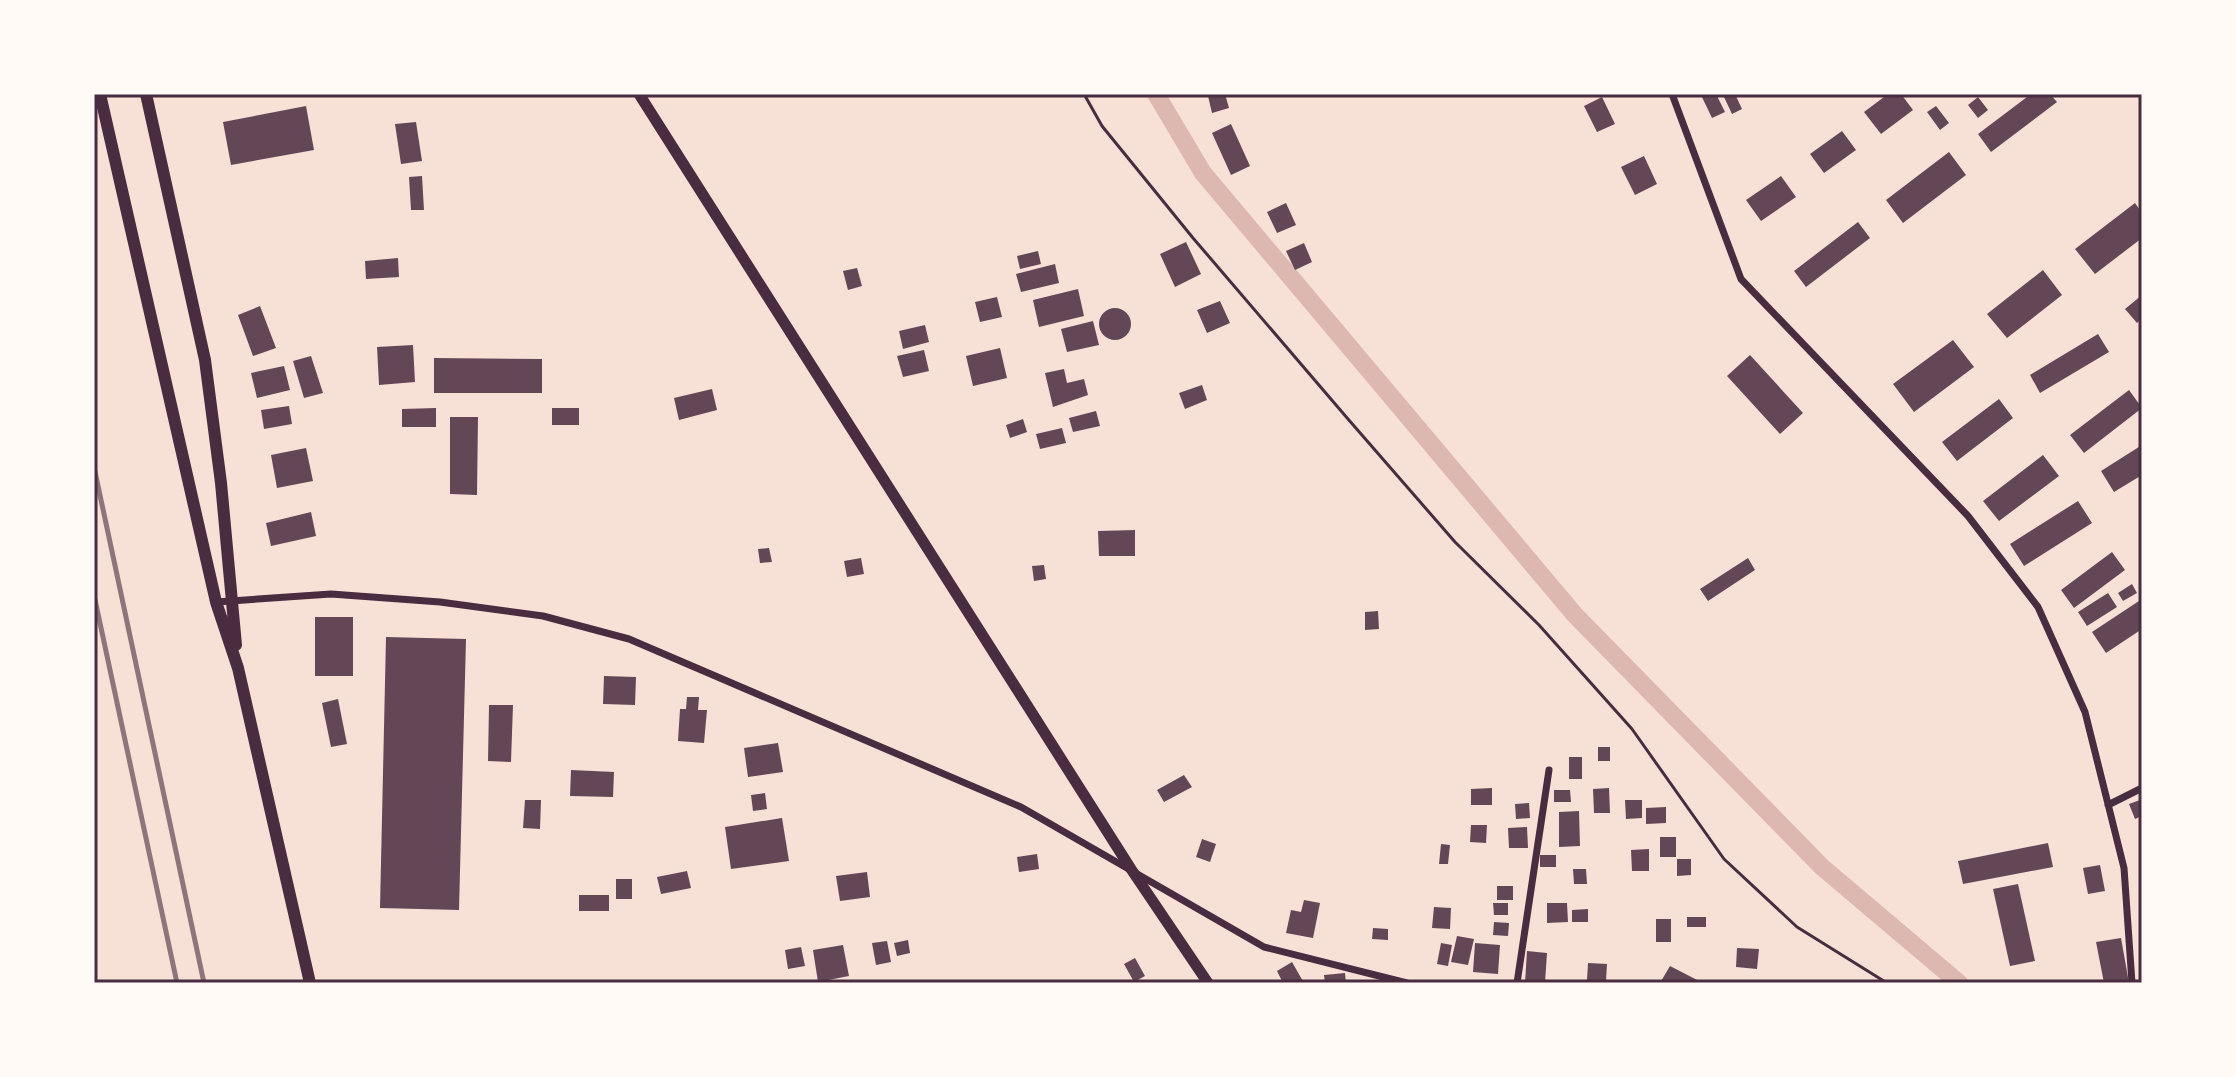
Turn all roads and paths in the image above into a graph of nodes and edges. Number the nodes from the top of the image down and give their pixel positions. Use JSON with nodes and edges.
{"nodes":[{"id":1,"x":100,"y":94,"type":"edge"},
{"id":2,"x":146,"y":94,"type":"edge"},
{"id":3,"x":639,"y":94,"type":"edge"},
{"id":4,"x":1084,"y":94,"type":"edge"},
{"id":5,"x":1672,"y":94,"type":"edge"},
{"id":6,"x":232,"y":601,"type":"junction"},
{"id":7,"x":216,"y":602,"type":"junction"},
{"id":8,"x":238,"y":668,"type":"junction"},
{"id":9,"x":1549,"y":770,"type":"dead end"},
{"id":10,"x":2142,"y":788,"type":"edge"},
{"id":11,"x":2108,"y":805,"type":"junction"},
{"id":12,"x":1131,"y":869,"type":"junction"},
{"id":13,"x":310,"y":983,"type":"edge"},
{"id":14,"x":1208,"y":983,"type":"edge"},
{"id":15,"x":1407,"y":983,"type":"edge"},
{"id":16,"x":1517,"y":983,"type":"edge"},
{"id":17,"x":1887,"y":983,"type":"edge"},
{"id":18,"x":2132,"y":983,"type":"edge"}],
"edges":[{"from":1,"to":7,"type":"highway"},
{"from":2,"to":6,"type":"highway"},
{"from":3,"to":12,"type":"main road"},
{"from":4,"to":17,"type":"path"},
{"from":5,"to":11,"type":"street"},
{"from":6,"to":7,"type":"street"},
{"from":6,"to":8,"type":"highway"},
{"from":6,"to":12,"type":"street"},
{"from":7,"to":8,"type":"highway"},
{"from":8,"to":13,"type":"highway"},
{"from":9,"to":16,"type":"street"},
{"from":10,"to":11,"type":"street"},
{"from":11,"to":18,"type":"street"},
{"from":12,"to":14,"type":"main road"},
{"from":12,"to":15,"type":"street"}]}
